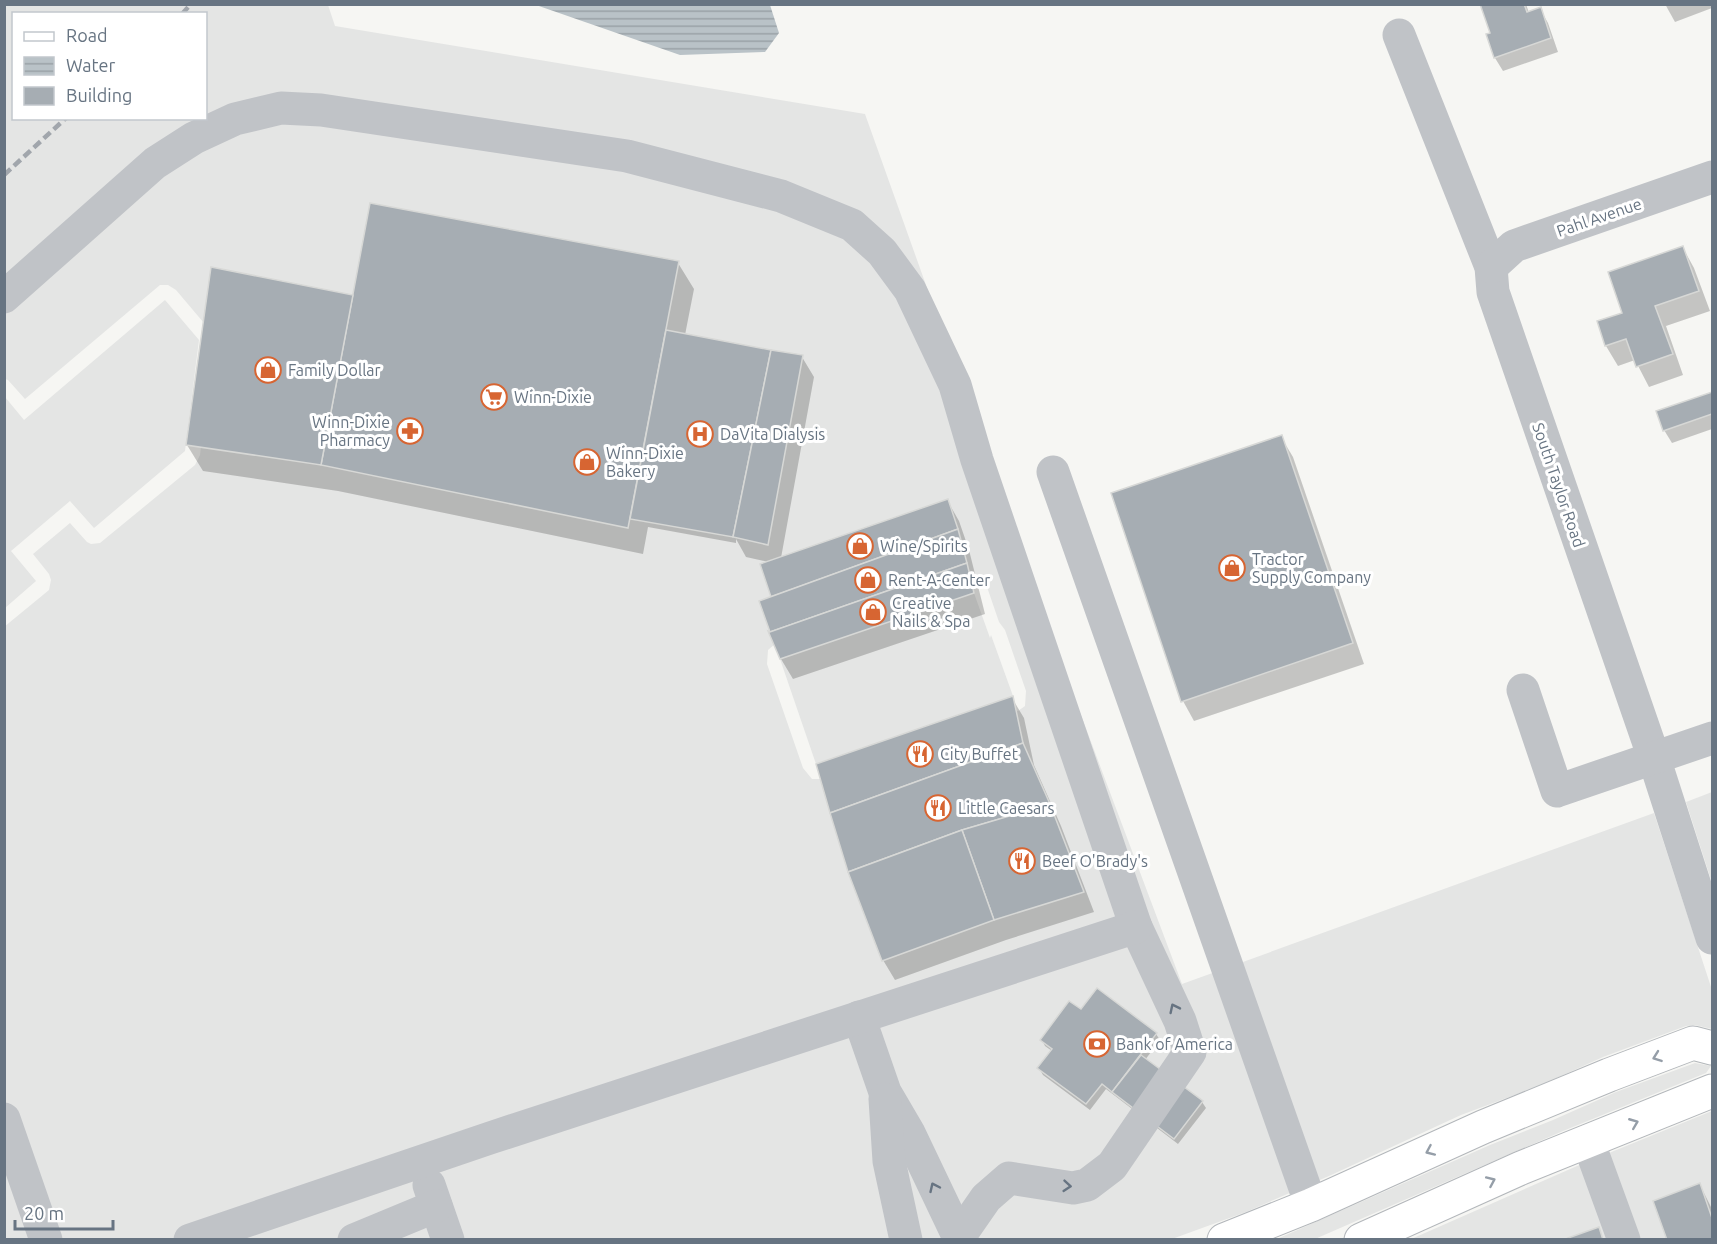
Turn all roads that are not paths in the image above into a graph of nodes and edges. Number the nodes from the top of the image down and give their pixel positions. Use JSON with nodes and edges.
{"nodes":[{"id":1,"x":1399,"y":35,"type":"dead end"},
{"id":2,"x":1713,"y":177,"type":"edge"},
{"id":3,"x":1491,"y":267,"type":"junction"},
{"id":4,"x":4,"y":297,"type":"edge"},
{"id":5,"x":1053,"y":472,"type":"dead end"},
{"id":6,"x":1523,"y":690,"type":"dead end"},
{"id":7,"x":1713,"y":738,"type":"edge"},
{"id":8,"x":1654,"y":758,"type":"junction"},
{"id":9,"x":1136,"y":927,"type":"junction"},
{"id":10,"x":1713,"y":938,"type":"edge"},
{"id":11,"x":859,"y":1017,"type":"junction"},
{"id":12,"x":1713,"y":1048,"type":"edge"},
{"id":13,"x":1713,"y":1090,"type":"edge"},
{"id":14,"x":885,"y":1092,"type":"junction"},
{"id":15,"x":4,"y":1119,"type":"edge"},
{"id":16,"x":1588,"y":1141,"type":"junction"},
{"id":17,"x":421,"y":1161,"type":"junction"},
{"id":18,"x":1311,"y":1205,"type":"junction"},
{"id":19,"x":436,"y":1206,"type":"junction"},
{"id":20,"x":225,"y":1234,"type":"edge"},
{"id":21,"x":959,"y":1238,"type":"edge"},
{"id":22,"x":46,"y":1239,"type":"edge"},
{"id":23,"x":190,"y":1239,"type":"edge"},
{"id":24,"x":354,"y":1239,"type":"edge"},
{"id":25,"x":448,"y":1239,"type":"edge"},
{"id":26,"x":906,"y":1239,"type":"edge"},
{"id":27,"x":1224,"y":1239,"type":"edge"},
{"id":28,"x":1361,"y":1239,"type":"edge"},
{"id":29,"x":1624,"y":1239,"type":"edge"}],
"edges":[{"from":1,"to":3,"type":"street","name":"South Taylor Road"},
{"from":2,"to":3,"type":"street","name":"Pahl Avenue"},
{"from":3,"to":8,"type":"street","name":"South Taylor Road"},
{"from":4,"to":9,"type":"street"},
{"from":5,"to":18,"type":"street"},
{"from":6,"to":8,"type":"street"},
{"from":7,"to":8,"type":"street"},
{"from":8,"to":10,"type":"street","name":"South Taylor Road"},
{"from":9,"to":11,"type":"street"},
{"from":21,"to":9,"type":"street","one_way":true},
{"from":11,"to":14,"type":"street"},
{"from":11,"to":17,"type":"street"},
{"from":12,"to":18,"type":"main road","one_way":true},
{"from":16,"to":13,"type":"main road","one_way":true},
{"from":21,"to":14,"type":"street","one_way":true},
{"from":14,"to":26,"type":"street"},
{"from":15,"to":22,"type":"street"},
{"from":28,"to":16,"type":"main road","one_way":true},
{"from":16,"to":29,"type":"street"},
{"from":17,"to":19,"type":"street"},
{"from":17,"to":20,"type":"street"},
{"from":18,"to":27,"type":"main road"},
{"from":19,"to":24,"type":"street"},
{"from":19,"to":25,"type":"street"},
{"from":20,"to":23,"type":"street"}]}
